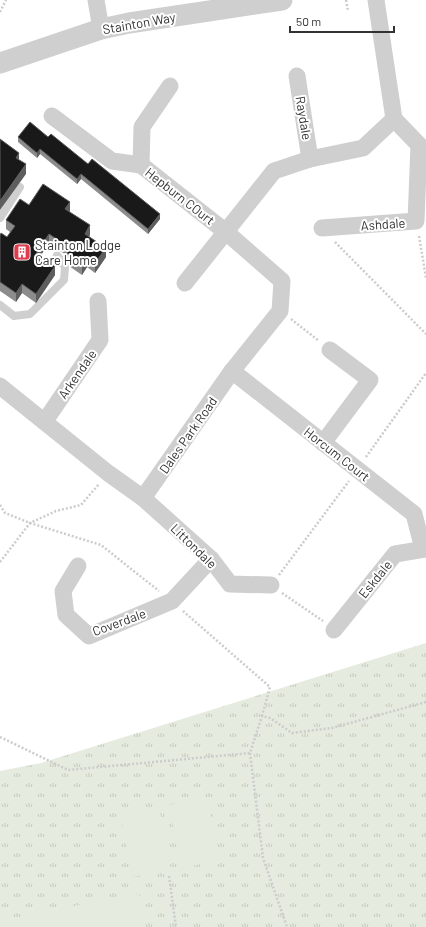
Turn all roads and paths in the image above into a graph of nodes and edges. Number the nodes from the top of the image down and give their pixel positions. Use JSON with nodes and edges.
{"nodes":[{"id":1,"x":6,"y":0,"type":"edge"},
{"id":2,"x":96,"y":0,"type":"edge"},
{"id":3,"x":282,"y":0,"type":"edge"},
{"id":4,"x":346,"y":0,"type":"edge"},
{"id":5,"x":376,"y":0,"type":"edge"},
{"id":6,"x":348,"y":11,"type":"dead end"},
{"id":7,"x":0,"y":12,"type":"edge"},
{"id":8,"x":101,"y":29,"type":"junction"},
{"id":9,"x":0,"y":63,"type":"edge"},
{"id":10,"x":297,"y":76,"type":"dead end"},
{"id":11,"x":170,"y":86,"type":"dead end"},
{"id":12,"x":52,"y":116,"type":"dead end"},
{"id":13,"x":394,"y":119,"type":"junction"},
{"id":14,"x":423,"y":145,"type":"edge"},
{"id":15,"x":310,"y":159,"type":"junction"},
{"id":16,"x":141,"y":165,"type":"junction"},
{"id":17,"x":20,"y":187,"type":"edge"},
{"id":18,"x":0,"y":218,"type":"edge"},
{"id":19,"x":416,"y":221,"type":"junction"},
{"id":20,"x":322,"y":228,"type":"joint"},
{"id":21,"x":226,"y":232,"type":"junction"},
{"id":22,"x":57,"y":254,"type":"dead end"},
{"id":23,"x":426,"y":278,"type":"edge"},
{"id":24,"x":184,"y":283,"type":"dead end"},
{"id":25,"x":98,"y":301,"type":"dead end"},
{"id":26,"x":0,"y":305,"type":"edge"},
{"id":27,"x":280,"y":310,"type":"junction"},
{"id":28,"x":426,"y":334,"type":"edge"},
{"id":29,"x":330,"y":350,"type":"joint"},
{"id":30,"x":232,"y":371,"type":"junction"},
{"id":31,"x":426,"y":373,"type":"edge"},
{"id":32,"x":0,"y":386,"type":"edge"},
{"id":33,"x":45,"y":421,"type":"junction"},
{"id":34,"x":324,"y":443,"type":"junction"},
{"id":35,"x":357,"y":469,"type":"junction"},
{"id":36,"x":108,"y":473,"type":"junction"},
{"id":37,"x":144,"y":498,"type":"junction"},
{"id":38,"x":425,"y":549,"type":"edge"},
{"id":39,"x":211,"y":559,"type":"junction"},
{"id":40,"x":0,"y":562,"type":"edge"},
{"id":41,"x":78,"y":566,"type":"dead end"},
{"id":42,"x":271,"y":585,"type":"junction"},
{"id":43,"x":334,"y":630,"type":"joint"},
{"id":44,"x":426,"y":702,"type":"edge"},
{"id":45,"x":0,"y":737,"type":"edge"},
{"id":46,"x":250,"y":753,"type":"junction"},
{"id":47,"x":169,"y":876,"type":"dead end"},
{"id":48,"x":286,"y":926,"type":"edge"},
{"id":49,"x":176,"y":927,"type":"edge"}],
"edges":[{"from":1,"to":7,"type":"path"},
{"from":2,"to":8,"type":"street"},
{"from":3,"to":8,"type":"street","name":"Stainton Way"},
{"from":4,"to":6,"type":"path"},
{"from":5,"to":13,"type":"street"},
{"from":8,"to":9,"type":"street","name":"Stainton Way"},
{"from":10,"to":15,"type":"street","name":"Raydale"},
{"from":11,"to":16,"type":"street"},
{"from":12,"to":16,"type":"street","name":"Hepburn COurt"},
{"from":13,"to":14,"type":"street"},
{"from":13,"to":15,"type":"street"},
{"from":14,"to":19,"type":"street","name":"Ashdale"},
{"from":15,"to":21,"type":"street"},
{"from":16,"to":21,"type":"street","name":"Hepburn COurt"},
{"from":17,"to":18,"type":"lane"},
{"from":19,"to":20,"type":"street","name":"Ashdale"},
{"from":19,"to":23,"type":"path"},
{"from":20,"to":28,"type":"path"},
{"from":21,"to":24,"type":"street"},
{"from":21,"to":27,"type":"street"},
{"from":22,"to":26,"type":"lane"},
{"from":25,"to":33,"type":"street","name":"Arkendale"},
{"from":27,"to":29,"type":"path"},
{"from":27,"to":30,"type":"street","name":"Dales Park Road"},
{"from":29,"to":34,"type":"street"},
{"from":30,"to":34,"type":"street","name":"Horcum Court"},
{"from":30,"to":37,"type":"street","name":"Dales Park Road"},
{"from":31,"to":35,"type":"path"},
{"from":32,"to":33,"type":"street"},
{"from":33,"to":36,"type":"street"},
{"from":34,"to":35,"type":"street","name":"Horcum Court"},
{"from":35,"to":38,"type":"street","name":"Horcum Court"},
{"from":35,"to":42,"type":"path"},
{"from":36,"to":37,"type":"street"},
{"from":36,"to":40,"type":"path"},
{"from":37,"to":39,"type":"street","name":"Littondale"},
{"from":38,"to":43,"type":"street","name":"Eskdale"},
{"from":39,"to":41,"type":"street","name":"Coverdale"},
{"from":39,"to":42,"type":"street","name":"Littondale"},
{"from":42,"to":43,"type":"path"},
{"from":44,"to":46,"type":"path"},
{"from":45,"to":46,"type":"path"},
{"from":46,"to":48,"type":"path"},
{"from":47,"to":49,"type":"path"}]}
